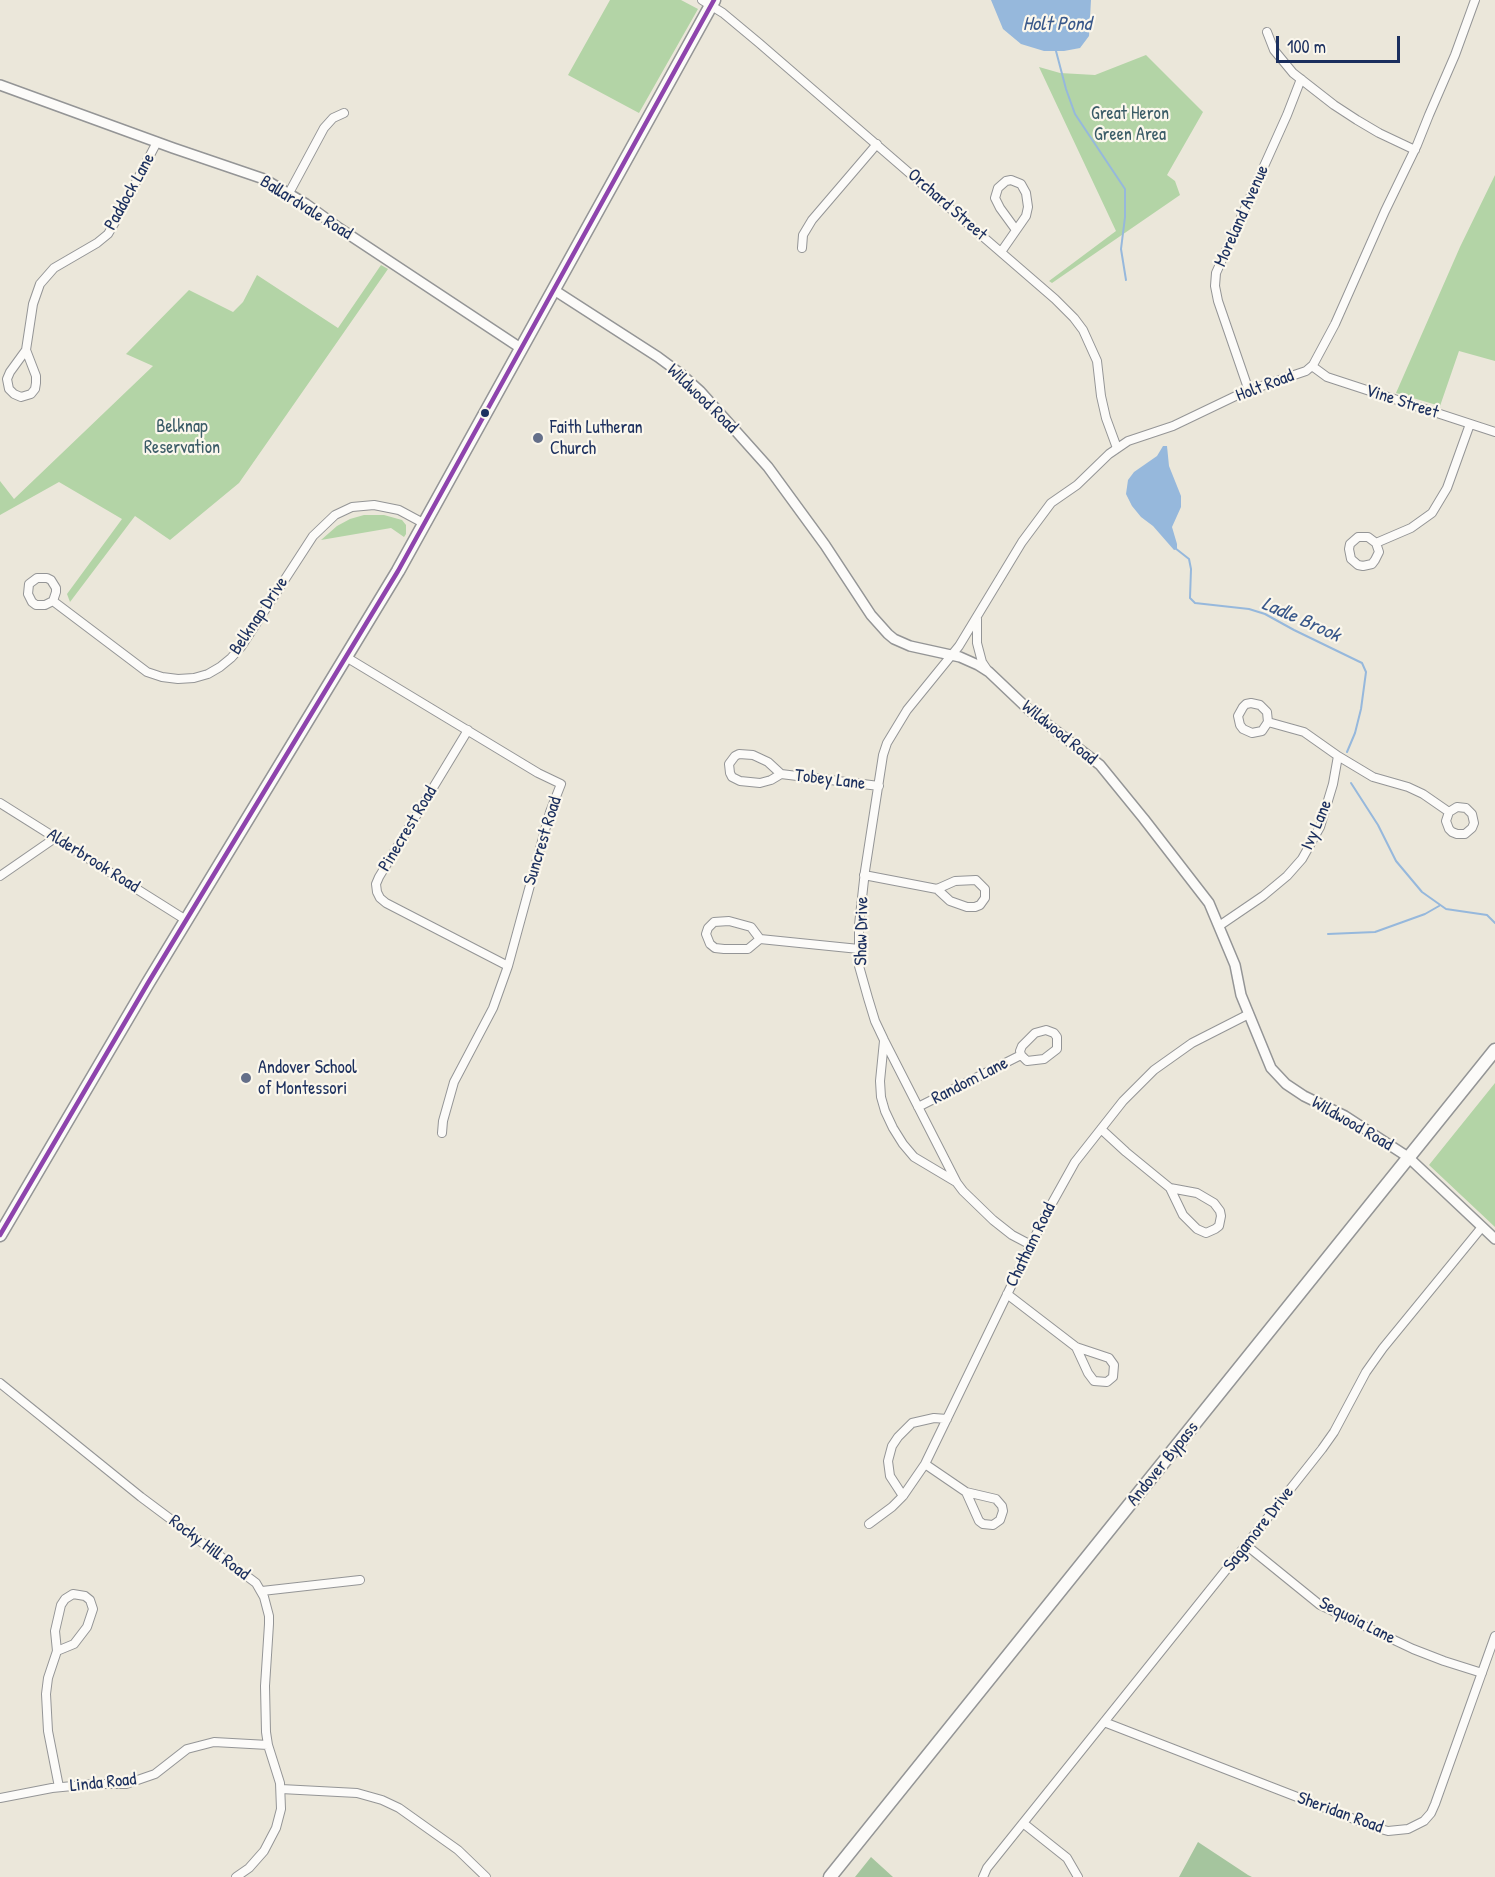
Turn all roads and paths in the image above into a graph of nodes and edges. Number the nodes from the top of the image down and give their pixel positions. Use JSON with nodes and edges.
{"nodes":[{"id":1,"x":1475,"y":0,"type":"edge"},
{"id":2,"x":709,"y":2,"type":"edge"},
{"id":3,"x":1267,"y":32,"type":"dead end"},
{"id":4,"x":1300,"y":79,"type":"junction"},
{"id":5,"x":0,"y":85,"type":"edge"},
{"id":6,"x":344,"y":113,"type":"dead end"},
{"id":7,"x":157,"y":142,"type":"junction"},
{"id":8,"x":877,"y":144,"type":"junction"},
{"id":9,"x":1415,"y":150,"type":"junction"},
{"id":10,"x":289,"y":193,"type":"junction"},
{"id":11,"x":1016,"y":230,"type":"junction"},
{"id":12,"x":802,"y":248,"type":"dead end"},
{"id":13,"x":1001,"y":252,"type":"junction"},
{"id":14,"x":554,"y":290,"type":"junction"},
{"id":15,"x":522,"y":349,"type":"junction"},
{"id":16,"x":26,"y":350,"type":"junction"},
{"id":17,"x":1312,"y":366,"type":"junction"},
{"id":18,"x":1249,"y":391,"type":"junction"},
{"id":19,"x":1470,"y":424,"type":"junction"},
{"id":20,"x":1495,"y":432,"type":"edge"},
{"id":21,"x":1117,"y":448,"type":"junction"},
{"id":22,"x":425,"y":524,"type":"junction"},
{"id":23,"x":1376,"y":543,"type":"dead end"},
{"id":24,"x":53,"y":601,"type":"dead end"},
{"id":25,"x":978,"y":614,"type":"junction"},
{"id":26,"x":951,"y":655,"type":"junction"},
{"id":27,"x":346,"y":657,"type":"junction"},
{"id":28,"x":989,"y":672,"type":"junction"},
{"id":29,"x":1268,"y":722,"type":"junction"},
{"id":30,"x":468,"y":730,"type":"junction"},
{"id":31,"x":1338,"y":756,"type":"junction"},
{"id":32,"x":781,"y":774,"type":"junction"},
{"id":33,"x":879,"y":786,"type":"junction"},
{"id":34,"x":0,"y":803,"type":"edge"},
{"id":35,"x":1449,"y":812,"type":"dead end"},
{"id":36,"x":56,"y":838,"type":"junction"},
{"id":37,"x":864,"y":875,"type":"junction"},
{"id":38,"x":0,"y":876,"type":"edge"},
{"id":39,"x":937,"y":889,"type":"junction"},
{"id":40,"x":186,"y":920,"type":"junction"},
{"id":41,"x":1220,"y":926,"type":"junction"},
{"id":42,"x":760,"y":939,"type":"junction"},
{"id":43,"x":858,"y":949,"type":"junction"},
{"id":44,"x":508,"y":966,"type":"junction"},
{"id":45,"x":1249,"y":1014,"type":"junction"},
{"id":46,"x":884,"y":1040,"type":"junction"},
{"id":47,"x":1495,"y":1050,"type":"edge"},
{"id":48,"x":1021,"y":1055,"type":"junction"},
{"id":49,"x":918,"y":1107,"type":"junction"},
{"id":50,"x":1101,"y":1129,"type":"junction"},
{"id":51,"x":442,"y":1133,"type":"dead end"},
{"id":52,"x":1408,"y":1157,"type":"junction"},
{"id":53,"x":957,"y":1183,"type":"junction"},
{"id":54,"x":1170,"y":1188,"type":"junction"},
{"id":55,"x":1482,"y":1227,"type":"junction"},
{"id":56,"x":0,"y":1235,"type":"edge"},
{"id":57,"x":1495,"y":1239,"type":"edge"},
{"id":58,"x":1031,"y":1245,"type":"junction"},
{"id":59,"x":1007,"y":1294,"type":"junction"},
{"id":60,"x":1076,"y":1347,"type":"junction"},
{"id":61,"x":0,"y":1383,"type":"edge"},
{"id":62,"x":947,"y":1419,"type":"junction"},
{"id":63,"x":925,"y":1464,"type":"junction"},
{"id":64,"x":966,"y":1492,"type":"junction"},
{"id":65,"x":903,"y":1496,"type":"junction"},
{"id":66,"x":869,"y":1524,"type":"dead end"},
{"id":67,"x":1246,"y":1545,"type":"junction"},
{"id":68,"x":360,"y":1580,"type":"dead end"},
{"id":69,"x":262,"y":1591,"type":"junction"},
{"id":70,"x":1495,"y":1636,"type":"edge"},
{"id":71,"x":57,"y":1651,"type":"junction"},
{"id":72,"x":1482,"y":1673,"type":"junction"},
{"id":73,"x":1104,"y":1722,"type":"junction"},
{"id":74,"x":268,"y":1745,"type":"junction"},
{"id":75,"x":59,"y":1787,"type":"junction"},
{"id":76,"x":281,"y":1789,"type":"junction"},
{"id":77,"x":0,"y":1798,"type":"edge"},
{"id":78,"x":1023,"y":1823,"type":"junction"},
{"id":79,"x":236,"y":1877,"type":"edge"},
{"id":80,"x":486,"y":1877,"type":"edge"},
{"id":81,"x":830,"y":1877,"type":"edge"},
{"id":82,"x":983,"y":1877,"type":"edge"},
{"id":83,"x":1078,"y":1877,"type":"edge"}],
"edges":[{"from":1,"to":9,"type":"street","name":"Holt Road"},
{"from":2,"to":8,"type":"street","name":"Orchard Street"},
{"from":2,"to":14,"type":"main road"},
{"from":3,"to":4,"type":"street"},
{"from":4,"to":9,"type":"street"},
{"from":4,"to":18,"type":"street","name":"Moreland Avenue"},
{"from":5,"to":7,"type":"street","name":"Ballardvale Road"},
{"from":6,"to":10,"type":"street"},
{"from":7,"to":10,"type":"street","name":"Ballardvale Road"},
{"from":7,"to":16,"type":"street","name":"Paddock Lane"},
{"from":8,"to":12,"type":"street"},
{"from":8,"to":13,"type":"street","name":"Orchard Street"},
{"from":9,"to":17,"type":"street","name":"Holt Road"},
{"from":10,"to":15,"type":"street","name":"Ballardvale Road"},
{"from":11,"to":11,"type":"street"},
{"from":11,"to":13,"type":"street"},
{"from":13,"to":21,"type":"street","name":"Orchard Street"},
{"from":14,"to":15,"type":"main road"},
{"from":14,"to":26,"type":"street","name":"Wildwood Road"},
{"from":15,"to":22,"type":"main road"},
{"from":16,"to":16,"type":"street","name":"Paddock Lane"},
{"from":17,"to":18,"type":"street","name":"Holt Road"},
{"from":17,"to":19,"type":"street","name":"Vine Street"},
{"from":18,"to":21,"type":"street","name":"Holt Road"},
{"from":19,"to":20,"type":"street","name":"Vine Street"},
{"from":19,"to":23,"type":"street"},
{"from":21,"to":25,"type":"street","name":"Holt Road"},
{"from":22,"to":24,"type":"street","name":"Belknap Drive"},
{"from":22,"to":27,"type":"main road"},
{"from":25,"to":26,"type":"street","name":"Holt Road"},
{"from":25,"to":28,"type":"street","name":"Holt Road"},
{"from":26,"to":28,"type":"street","name":"Wildwood Road"},
{"from":26,"to":33,"type":"street","name":"Shaw Drive"},
{"from":27,"to":30,"type":"street","name":"Suncrest Road"},
{"from":27,"to":40,"type":"main road"},
{"from":28,"to":41,"type":"street","name":"Wildwood Road"},
{"from":29,"to":29,"type":"street"},
{"from":29,"to":31,"type":"street"},
{"from":30,"to":44,"type":"street","name":"Suncrest Road"},
{"from":30,"to":44,"type":"street","name":"Pinecrest Road"},
{"from":31,"to":35,"type":"street"},
{"from":31,"to":41,"type":"street","name":"Ivy Lane"},
{"from":32,"to":32,"type":"street","name":"Tobey Lane"},
{"from":32,"to":33,"type":"street","name":"Tobey Lane"},
{"from":33,"to":37,"type":"street","name":"Shaw Drive"},
{"from":34,"to":36,"type":"street","name":"Alderbrook Road"},
{"from":36,"to":38,"type":"street"},
{"from":36,"to":40,"type":"street","name":"Alderbrook Road"},
{"from":37,"to":39,"type":"street"},
{"from":37,"to":43,"type":"street","name":"Shaw Drive"},
{"from":39,"to":39,"type":"street"},
{"from":40,"to":56,"type":"main road"},
{"from":41,"to":45,"type":"street","name":"Wildwood Road"},
{"from":42,"to":42,"type":"street"},
{"from":42,"to":43,"type":"street"},
{"from":43,"to":46,"type":"street","name":"Shaw Drive"},
{"from":44,"to":51,"type":"street","name":"Suncrest Road"},
{"from":45,"to":50,"type":"street","name":"Chatham Road"},
{"from":45,"to":52,"type":"street","name":"Wildwood Road"},
{"from":46,"to":49,"type":"street","name":"Shaw Drive"},
{"from":46,"to":53,"type":"street"},
{"from":47,"to":52,"type":"main road","name":"Andover Bypass"},
{"from":48,"to":48,"type":"street","name":"Random Lane"},
{"from":48,"to":49,"type":"street","name":"Random Lane"},
{"from":49,"to":53,"type":"street","name":"Shaw Drive"},
{"from":50,"to":54,"type":"street"},
{"from":50,"to":58,"type":"street","name":"Chatham Road"},
{"from":52,"to":55,"type":"street","name":"Wildwood Road"},
{"from":52,"to":81,"type":"main road","name":"Andover Bypass"},
{"from":53,"to":58,"type":"street","name":"Shaw Drive"},
{"from":54,"to":54,"type":"street"},
{"from":55,"to":57,"type":"street","name":"Wildwood Road"},
{"from":55,"to":67,"type":"street","name":"Sagamore Drive"},
{"from":58,"to":59,"type":"street","name":"Chatham Road"},
{"from":59,"to":60,"type":"street"},
{"from":59,"to":62,"type":"street","name":"Chatham Road"},
{"from":60,"to":60,"type":"street"},
{"from":61,"to":69,"type":"street","name":"Rocky Hill Road"},
{"from":62,"to":63,"type":"street","name":"Chatham Road"},
{"from":62,"to":65,"type":"street"},
{"from":63,"to":64,"type":"street"},
{"from":63,"to":65,"type":"street","name":"Chatham Road"},
{"from":64,"to":64,"type":"street"},
{"from":65,"to":66,"type":"street","name":"Chatham Road"},
{"from":67,"to":72,"type":"street","name":"Sequoia Lane"},
{"from":67,"to":73,"type":"street","name":"Sagamore Drive"},
{"from":68,"to":69,"type":"street"},
{"from":69,"to":74,"type":"street","name":"Rocky Hill Road"},
{"from":70,"to":72,"type":"street","name":"Sheridan Road"},
{"from":71,"to":71,"type":"street"},
{"from":71,"to":75,"type":"street"},
{"from":72,"to":73,"type":"street","name":"Sheridan Road"},
{"from":73,"to":78,"type":"street","name":"Sagamore Drive"},
{"from":74,"to":75,"type":"street","name":"Linda Road"},
{"from":74,"to":76,"type":"street","name":"Rocky Hill Road"},
{"from":75,"to":77,"type":"street","name":"Linda Road"},
{"from":76,"to":79,"type":"street","name":"Rocky Hill Road"},
{"from":76,"to":80,"type":"street"},
{"from":78,"to":82,"type":"street","name":"Sagamore Drive"},
{"from":78,"to":83,"type":"street"}]}
